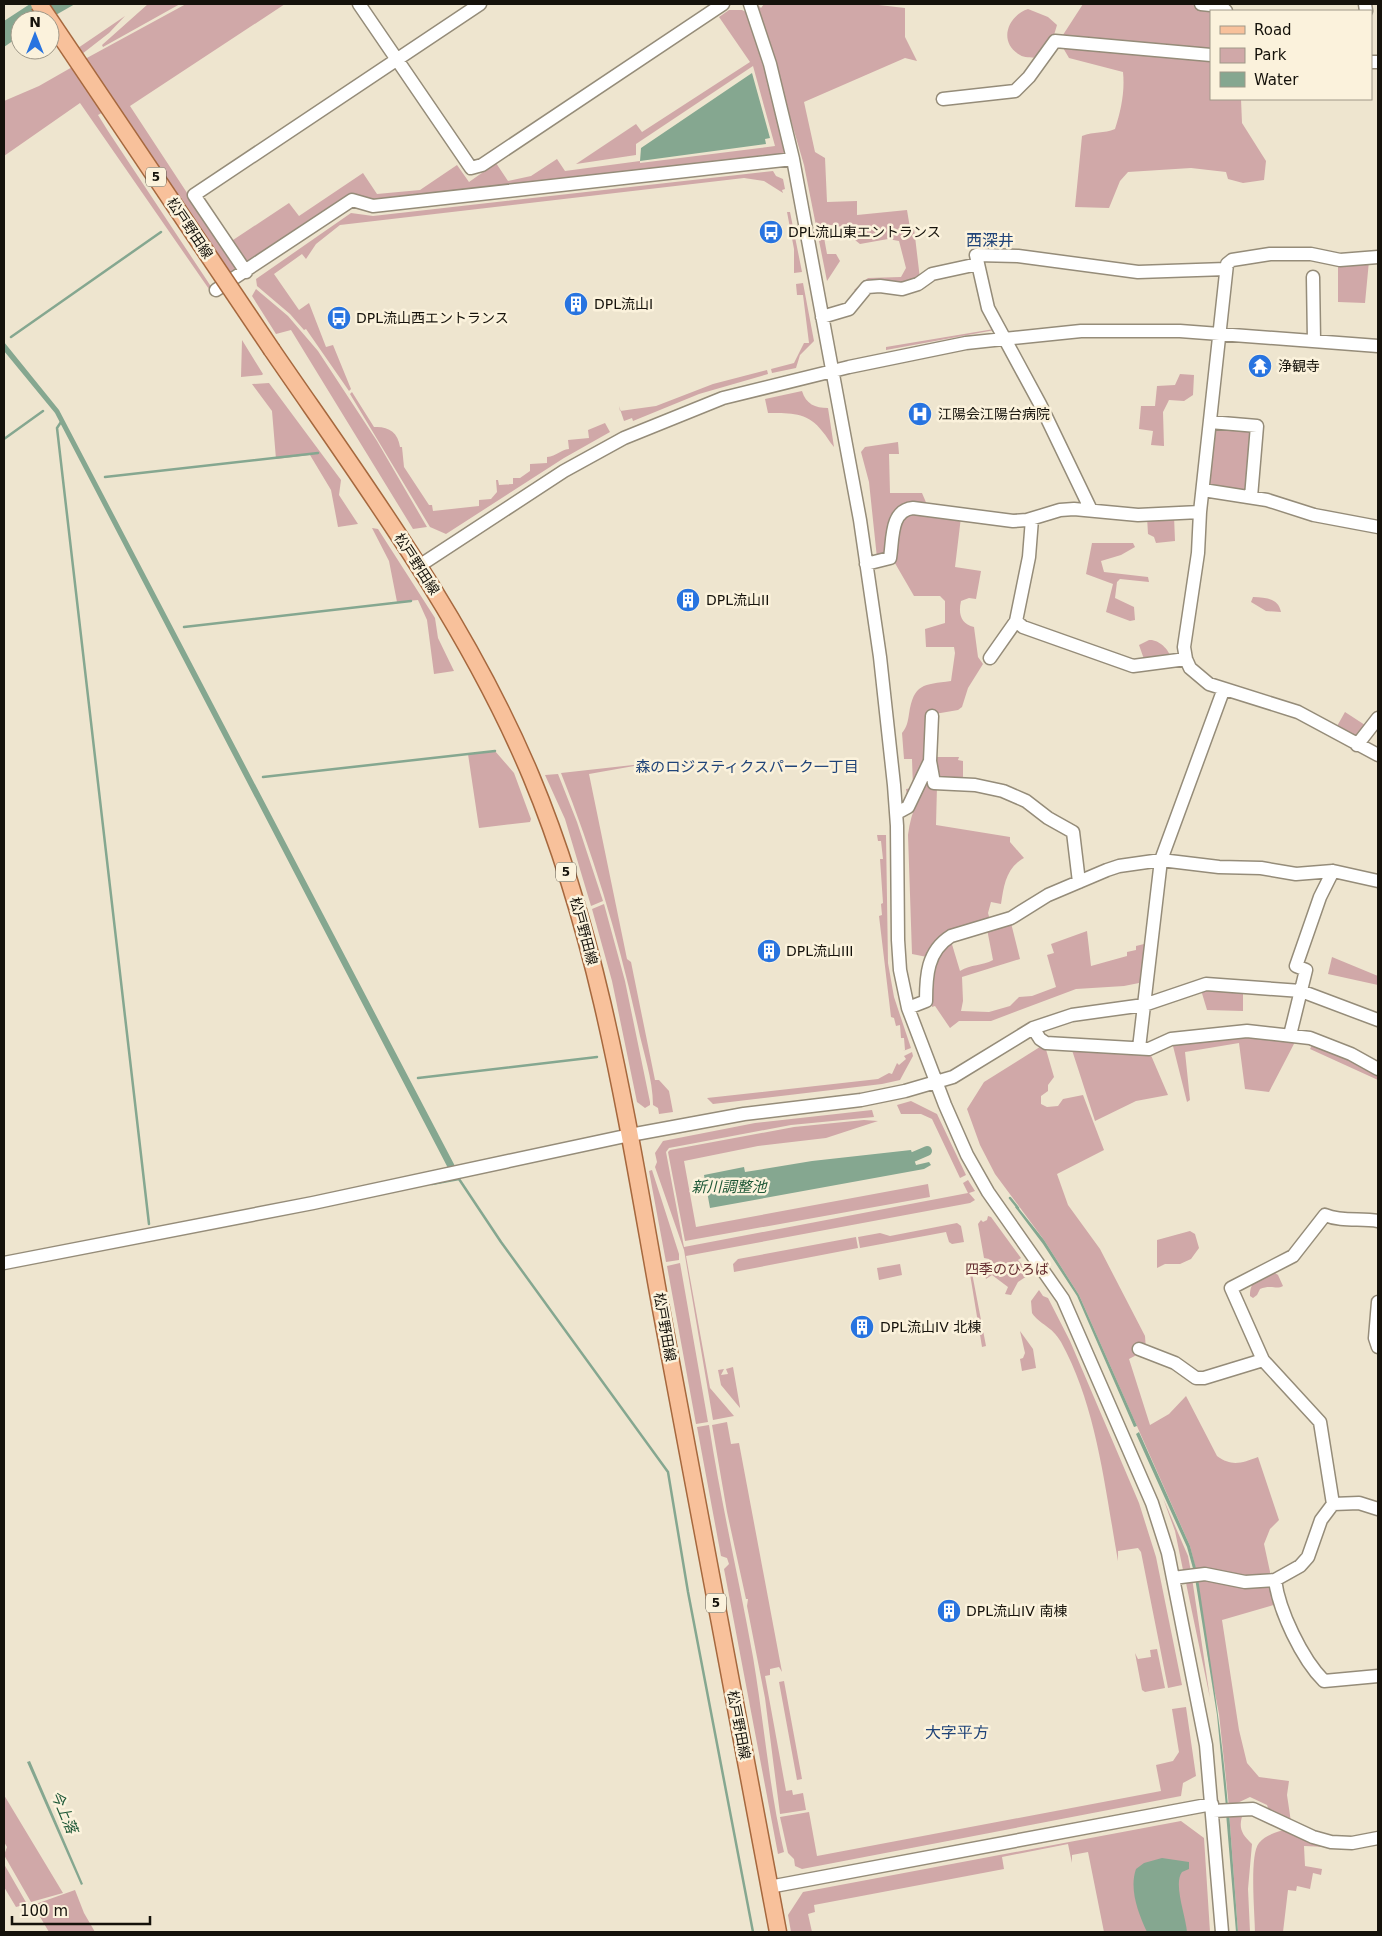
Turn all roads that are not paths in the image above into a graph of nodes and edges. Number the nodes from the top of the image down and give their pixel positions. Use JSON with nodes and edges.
{"nodes":[{"id":1,"x":39,"y":4,"type":"edge"},
{"id":2,"x":359,"y":4,"type":"edge"},
{"id":3,"x":480,"y":4,"type":"edge"},
{"id":4,"x":723,"y":4,"type":"edge"},
{"id":5,"x":750,"y":4,"type":"edge"},
{"id":6,"x":1201,"y":4,"type":"edge"},
{"id":7,"x":1225,"y":10,"type":"edge"},
{"id":8,"x":1210,"y":55,"type":"edge"},
{"id":9,"x":397,"y":60,"type":"junction"},
{"id":10,"x":943,"y":99,"type":"dead end"},
{"id":11,"x":793,"y":159,"type":"junction"},
{"id":12,"x":1378,"y":257,"type":"edge"},
{"id":13,"x":978,"y":264,"type":"junction"},
{"id":14,"x":1226,"y":269,"type":"junction"},
{"id":15,"x":246,"y":272,"type":"junction"},
{"id":16,"x":1313,"y":277,"type":"dead end"},
{"id":17,"x":216,"y":290,"type":"dead end"},
{"id":18,"x":822,"y":317,"type":"junction"},
{"id":19,"x":1220,"y":334,"type":"junction"},
{"id":20,"x":1003,"y":338,"type":"junction"},
{"id":21,"x":1314,"y":341,"type":"junction"},
{"id":22,"x":1378,"y":346,"type":"edge"},
{"id":23,"x":832,"y":371,"type":"junction"},
{"id":24,"x":1210,"y":422,"type":"junction"},
{"id":25,"x":1203,"y":490,"type":"junction"},
{"id":26,"x":1250,"y":497,"type":"junction"},
{"id":27,"x":1091,"y":510,"type":"junction"},
{"id":28,"x":1200,"y":512,"type":"junction"},
{"id":29,"x":1032,"y":519,"type":"junction"},
{"id":30,"x":1378,"y":527,"type":"edge"},
{"id":31,"x":866,"y":564,"type":"junction"},
{"id":32,"x":419,"y":566,"type":"junction"},
{"id":33,"x":1016,"y":622,"type":"junction"},
{"id":34,"x":990,"y":658,"type":"dead end"},
{"id":35,"x":1186,"y":659,"type":"junction"},
{"id":36,"x":1223,"y":691,"type":"junction"},
{"id":37,"x":932,"y":716,"type":"dead end"},
{"id":38,"x":1378,"y":718,"type":"edge"},
{"id":39,"x":1357,"y":744,"type":"junction"},
{"id":40,"x":1378,"y":755,"type":"edge"},
{"id":41,"x":930,"y":761,"type":"junction"},
{"id":42,"x":897,"y":813,"type":"junction"},
{"id":43,"x":1161,"y":860,"type":"junction"},
{"id":44,"x":1333,"y":871,"type":"junction"},
{"id":45,"x":1378,"y":881,"type":"edge"},
{"id":46,"x":1079,"y":882,"type":"junction"},
{"id":47,"x":1301,"y":991,"type":"junction"},
{"id":48,"x":1144,"y":1005,"type":"junction"},
{"id":49,"x":908,"y":1008,"type":"junction"},
{"id":50,"x":1378,"y":1020,"type":"edge"},
{"id":51,"x":1033,"y":1028,"type":"junction"},
{"id":52,"x":1290,"y":1035,"type":"junction"},
{"id":53,"x":1139,"y":1048,"type":"junction"},
{"id":54,"x":1378,"y":1069,"type":"edge"},
{"id":55,"x":936,"y":1083,"type":"junction"},
{"id":56,"x":630,"y":1135,"type":"junction"},
{"id":57,"x":1378,"y":1221,"type":"edge"},
{"id":58,"x":4,"y":1263,"type":"edge"},
{"id":59,"x":1378,"y":1302,"type":"edge"},
{"id":60,"x":1378,"y":1346,"type":"edge"},
{"id":61,"x":1139,"y":1349,"type":"dead end"},
{"id":62,"x":1263,"y":1360,"type":"junction"},
{"id":63,"x":1333,"y":1504,"type":"junction"},
{"id":64,"x":1378,"y":1509,"type":"edge"},
{"id":65,"x":1173,"y":1578,"type":"junction"},
{"id":66,"x":1275,"y":1580,"type":"junction"},
{"id":67,"x":1378,"y":1676,"type":"edge"},
{"id":68,"x":1220,"y":1808,"type":"junction"},
{"id":69,"x":1378,"y":1838,"type":"edge"},
{"id":70,"x":769,"y":1887,"type":"junction"},
{"id":71,"x":778,"y":1932,"type":"edge"},
{"id":72,"x":1222,"y":1932,"type":"edge"}],
"edges":[{"from":1,"to":32,"type":"main road","name":"松戸野田線","number":"5","bridge":true},
{"from":2,"to":9,"type":"street"},
{"from":3,"to":9,"type":"street"},
{"from":4,"to":9,"type":"street"},
{"from":5,"to":11,"type":"street"},
{"from":6,"to":7,"type":"street"},
{"from":8,"to":10,"type":"street"},
{"from":9,"to":15,"type":"street"},
{"from":11,"to":15,"type":"street"},
{"from":11,"to":18,"type":"street"},
{"from":12,"to":14,"type":"street"},
{"from":13,"to":14,"type":"street"},
{"from":13,"to":18,"type":"street"},
{"from":13,"to":20,"type":"street"},
{"from":14,"to":19,"type":"street"},
{"from":15,"to":17,"type":"street"},
{"from":16,"to":21,"type":"street"},
{"from":18,"to":23,"type":"street"},
{"from":19,"to":20,"type":"street"},
{"from":19,"to":21,"type":"street"},
{"from":19,"to":24,"type":"street"},
{"from":20,"to":23,"type":"street"},
{"from":20,"to":27,"type":"street"},
{"from":21,"to":22,"type":"street"},
{"from":23,"to":31,"type":"street"},
{"from":23,"to":32,"type":"street"},
{"from":24,"to":25,"type":"street"},
{"from":24,"to":26,"type":"street"},
{"from":25,"to":26,"type":"street"},
{"from":25,"to":28,"type":"street"},
{"from":26,"to":30,"type":"street"},
{"from":27,"to":28,"type":"street"},
{"from":27,"to":29,"type":"street"},
{"from":28,"to":35,"type":"street"},
{"from":29,"to":31,"type":"street"},
{"from":29,"to":33,"type":"street"},
{"from":31,"to":42,"type":"street"},
{"from":32,"to":56,"type":"main road","name":"松戸野田線","number":"5"},
{"from":33,"to":34,"type":"street"},
{"from":33,"to":35,"type":"street"},
{"from":35,"to":36,"type":"street"},
{"from":36,"to":39,"type":"street"},
{"from":36,"to":43,"type":"street"},
{"from":37,"to":41,"type":"street"},
{"from":38,"to":39,"type":"street"},
{"from":39,"to":40,"type":"street"},
{"from":41,"to":42,"type":"street"},
{"from":41,"to":46,"type":"street"},
{"from":42,"to":49,"type":"street"},
{"from":43,"to":44,"type":"street"},
{"from":43,"to":46,"type":"street"},
{"from":43,"to":48,"type":"street"},
{"from":44,"to":45,"type":"street"},
{"from":44,"to":47,"type":"street"},
{"from":46,"to":49,"type":"street"},
{"from":47,"to":48,"type":"street"},
{"from":47,"to":50,"type":"street"},
{"from":47,"to":52,"type":"street"},
{"from":48,"to":51,"type":"street"},
{"from":48,"to":53,"type":"street"},
{"from":49,"to":55,"type":"street"},
{"from":51,"to":53,"type":"street"},
{"from":51,"to":55,"type":"street"},
{"from":52,"to":53,"type":"street"},
{"from":52,"to":54,"type":"street"},
{"from":55,"to":56,"type":"street"},
{"from":55,"to":65,"type":"street"},
{"from":56,"to":58,"type":"street"},
{"from":56,"to":70,"type":"main road","name":"松戸野田線","number":"5"},
{"from":57,"to":62,"type":"street"},
{"from":59,"to":60,"type":"street"},
{"from":61,"to":62,"type":"street"},
{"from":62,"to":63,"type":"street"},
{"from":63,"to":64,"type":"street"},
{"from":63,"to":66,"type":"street"},
{"from":65,"to":66,"type":"street"},
{"from":65,"to":68,"type":"street"},
{"from":66,"to":67,"type":"street"},
{"from":68,"to":69,"type":"street"},
{"from":68,"to":70,"type":"street"},
{"from":68,"to":72,"type":"street"},
{"from":70,"to":71,"type":"main road","name":"松戸野田線","number":"5"}]}
